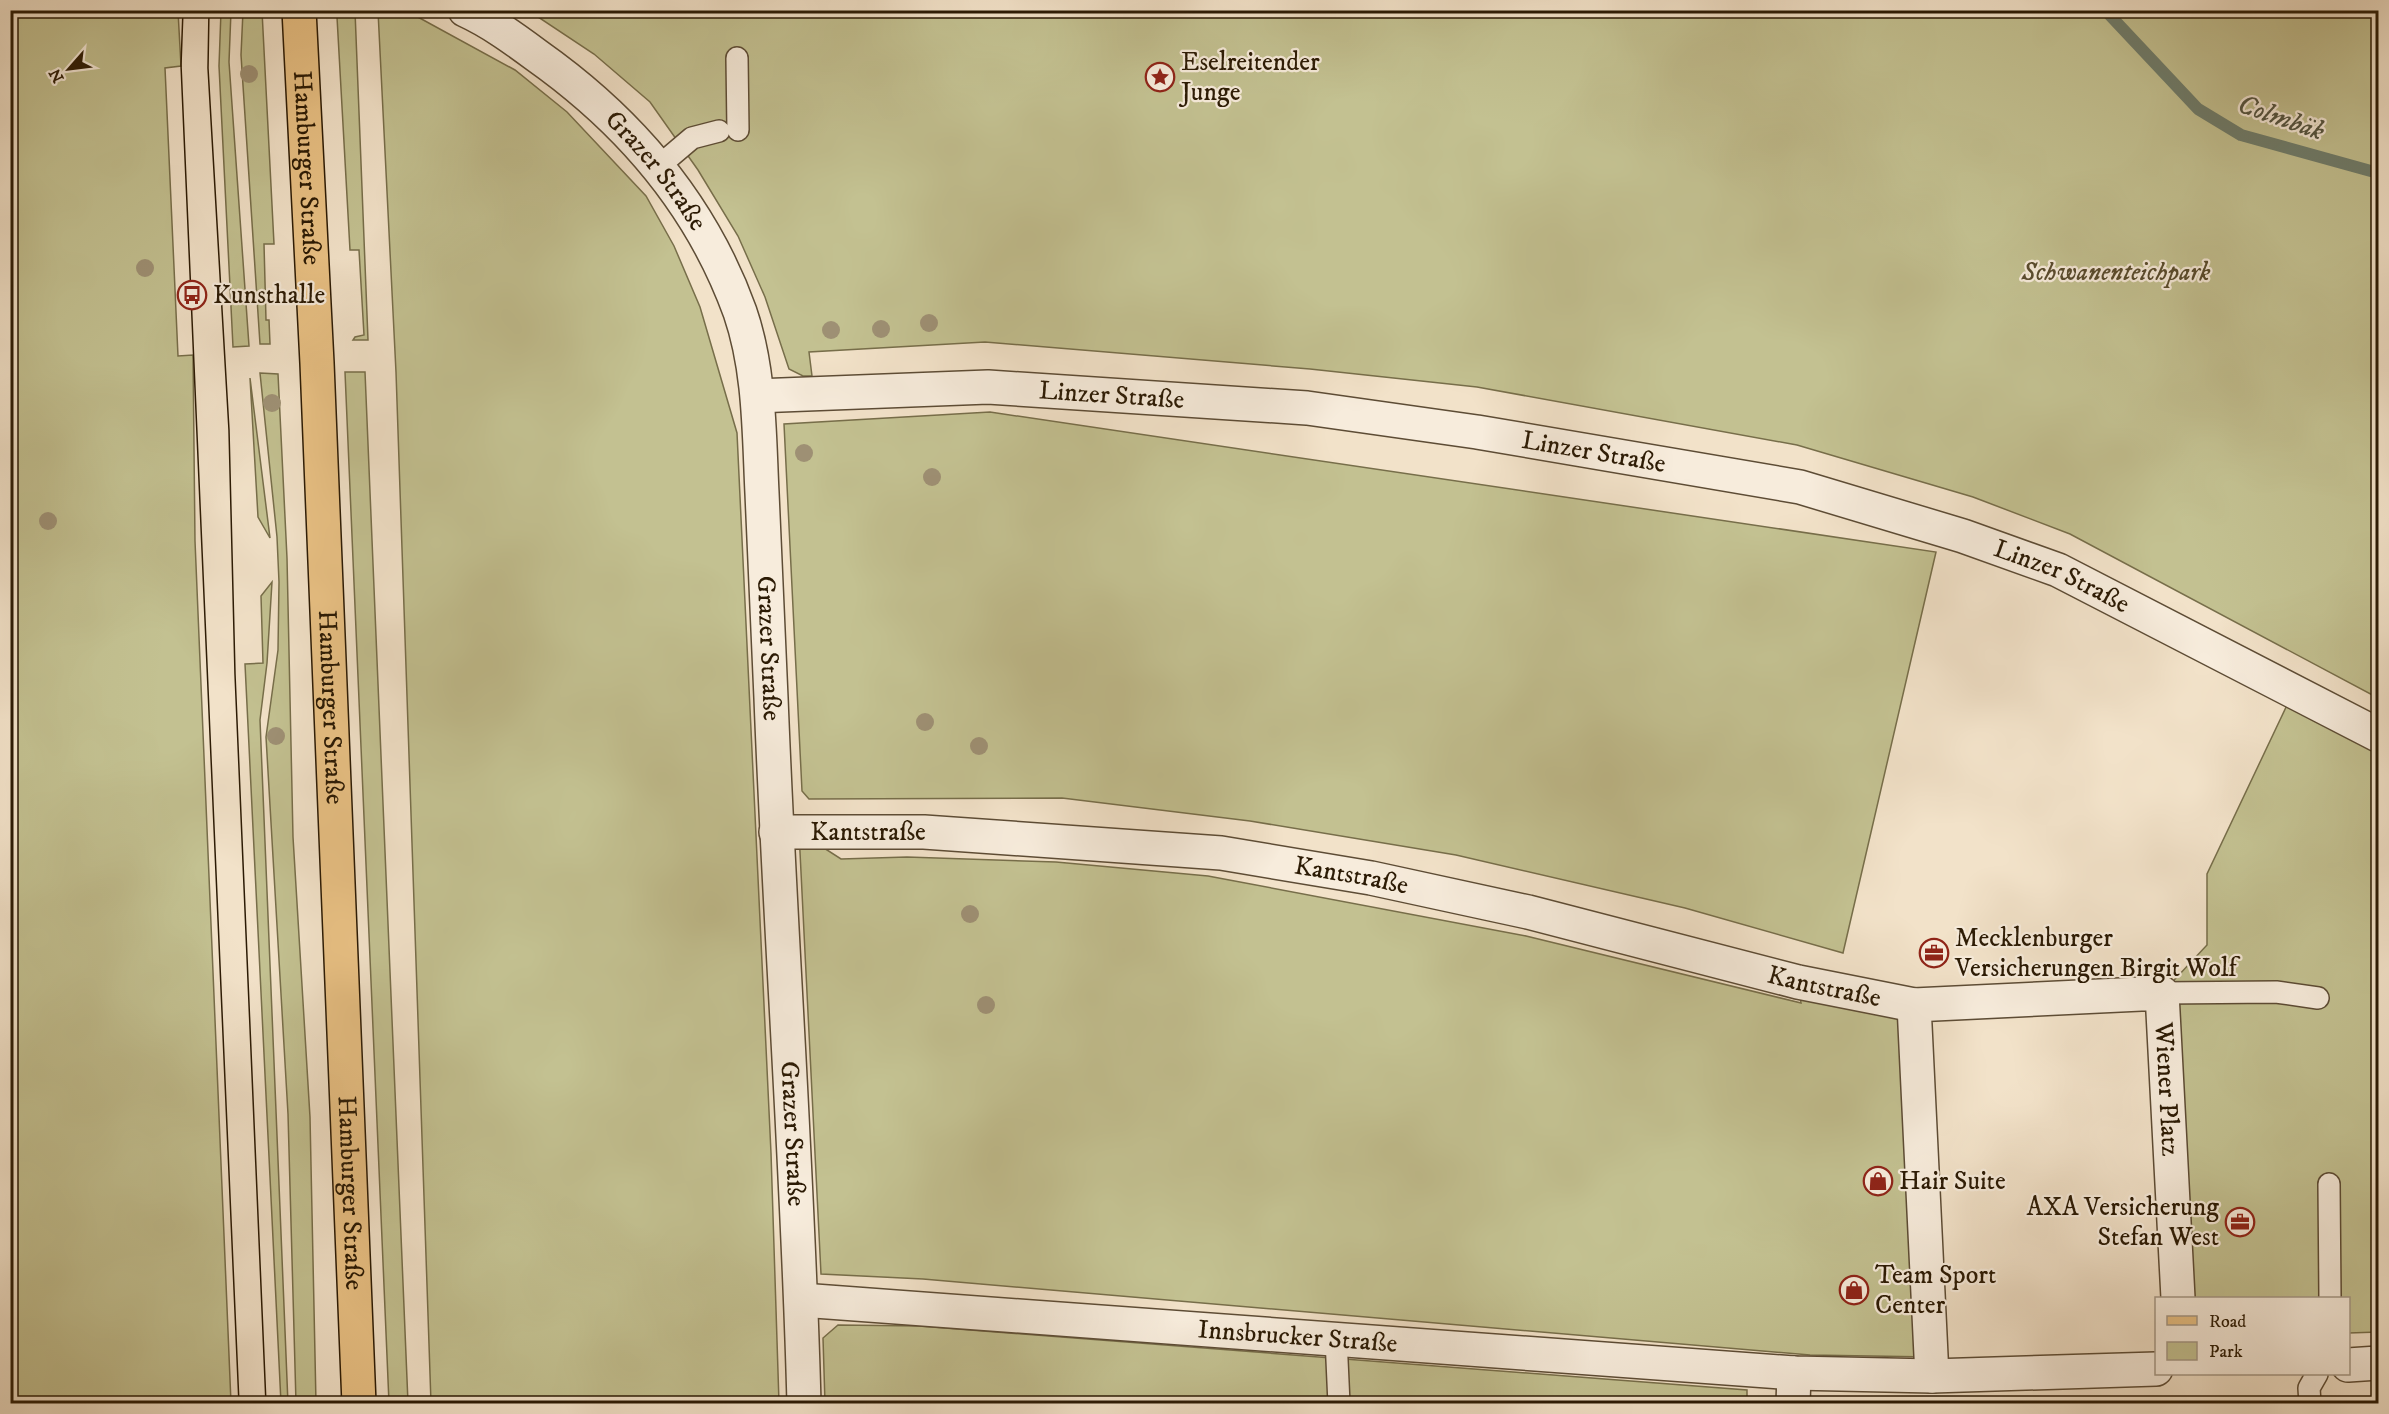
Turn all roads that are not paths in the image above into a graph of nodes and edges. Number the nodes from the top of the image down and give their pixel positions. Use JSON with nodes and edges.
{"nodes":[{"id":1,"x":298,"y":10,"type":"edge"},
{"id":2,"x":465,"y":10,"type":"edge"},
{"id":3,"x":737,"y":58,"type":"dead end"},
{"id":4,"x":659,"y":166,"type":"junction"},
{"id":5,"x":758,"y":396,"type":"junction"},
{"id":6,"x":2379,"y":735,"type":"edge"},
{"id":7,"x":776,"y":832,"type":"junction"},
{"id":8,"x":2162,"y":993,"type":"junction"},
{"id":9,"x":2318,"y":998,"type":"dead end"},
{"id":10,"x":1914,"y":1005,"type":"junction"},
{"id":11,"x":2330,"y":1184,"type":"dead end"},
{"id":12,"x":2178,"y":1297,"type":"edge"},
{"id":13,"x":2330,"y":1297,"type":"edge"},
{"id":14,"x":801,"y":1300,"type":"junction"},
{"id":15,"x":1336,"y":1338,"type":"junction"},
{"id":16,"x":2379,"y":1363,"type":"edge"},
{"id":17,"x":2350,"y":1365,"type":"edge"},
{"id":18,"x":2155,"y":1369,"type":"edge"},
{"id":19,"x":2317,"y":1375,"type":"edge"},
{"id":20,"x":1932,"y":1376,"type":"junction"},
{"id":21,"x":1794,"y":1388,"type":"edge"},
{"id":22,"x":359,"y":1404,"type":"edge"},
{"id":23,"x":804,"y":1404,"type":"edge"},
{"id":24,"x":1339,"y":1404,"type":"edge"},
{"id":25,"x":2310,"y":1404,"type":"edge"}],
"edges":[{"from":1,"to":22,"type":"main road","name":"Hamburger Straße"},
{"from":2,"to":4,"type":"street","name":"Grazer Straße"},
{"from":3,"to":4,"type":"lane"},
{"from":4,"to":5,"type":"street","name":"Grazer Straße"},
{"from":5,"to":6,"type":"street","name":"Linzer Straße"},
{"from":5,"to":7,"type":"street","name":"Grazer Straße"},
{"from":7,"to":10,"type":"street","name":"Kantstraße"},
{"from":7,"to":14,"type":"street","name":"Grazer Straße"},
{"from":8,"to":9,"type":"lane"},
{"from":8,"to":10,"type":"street","name":"Wiener Platz"},
{"from":8,"to":12,"type":"street","name":"Wiener Platz"},
{"from":10,"to":20,"type":"street"},
{"from":11,"to":13,"type":"lane"},
{"from":14,"to":15,"type":"street","name":"Innsbrucker Straße"},
{"from":14,"to":23,"type":"street","name":"Grazer Straße"},
{"from":15,"to":21,"type":"street","name":"Innsbrucker Straße"},
{"from":15,"to":24,"type":"lane"},
{"from":16,"to":17,"type":"street"},
{"from":18,"to":20,"type":"street"},
{"from":19,"to":25,"type":"lane"},
{"from":20,"to":21,"type":"street"}]}
